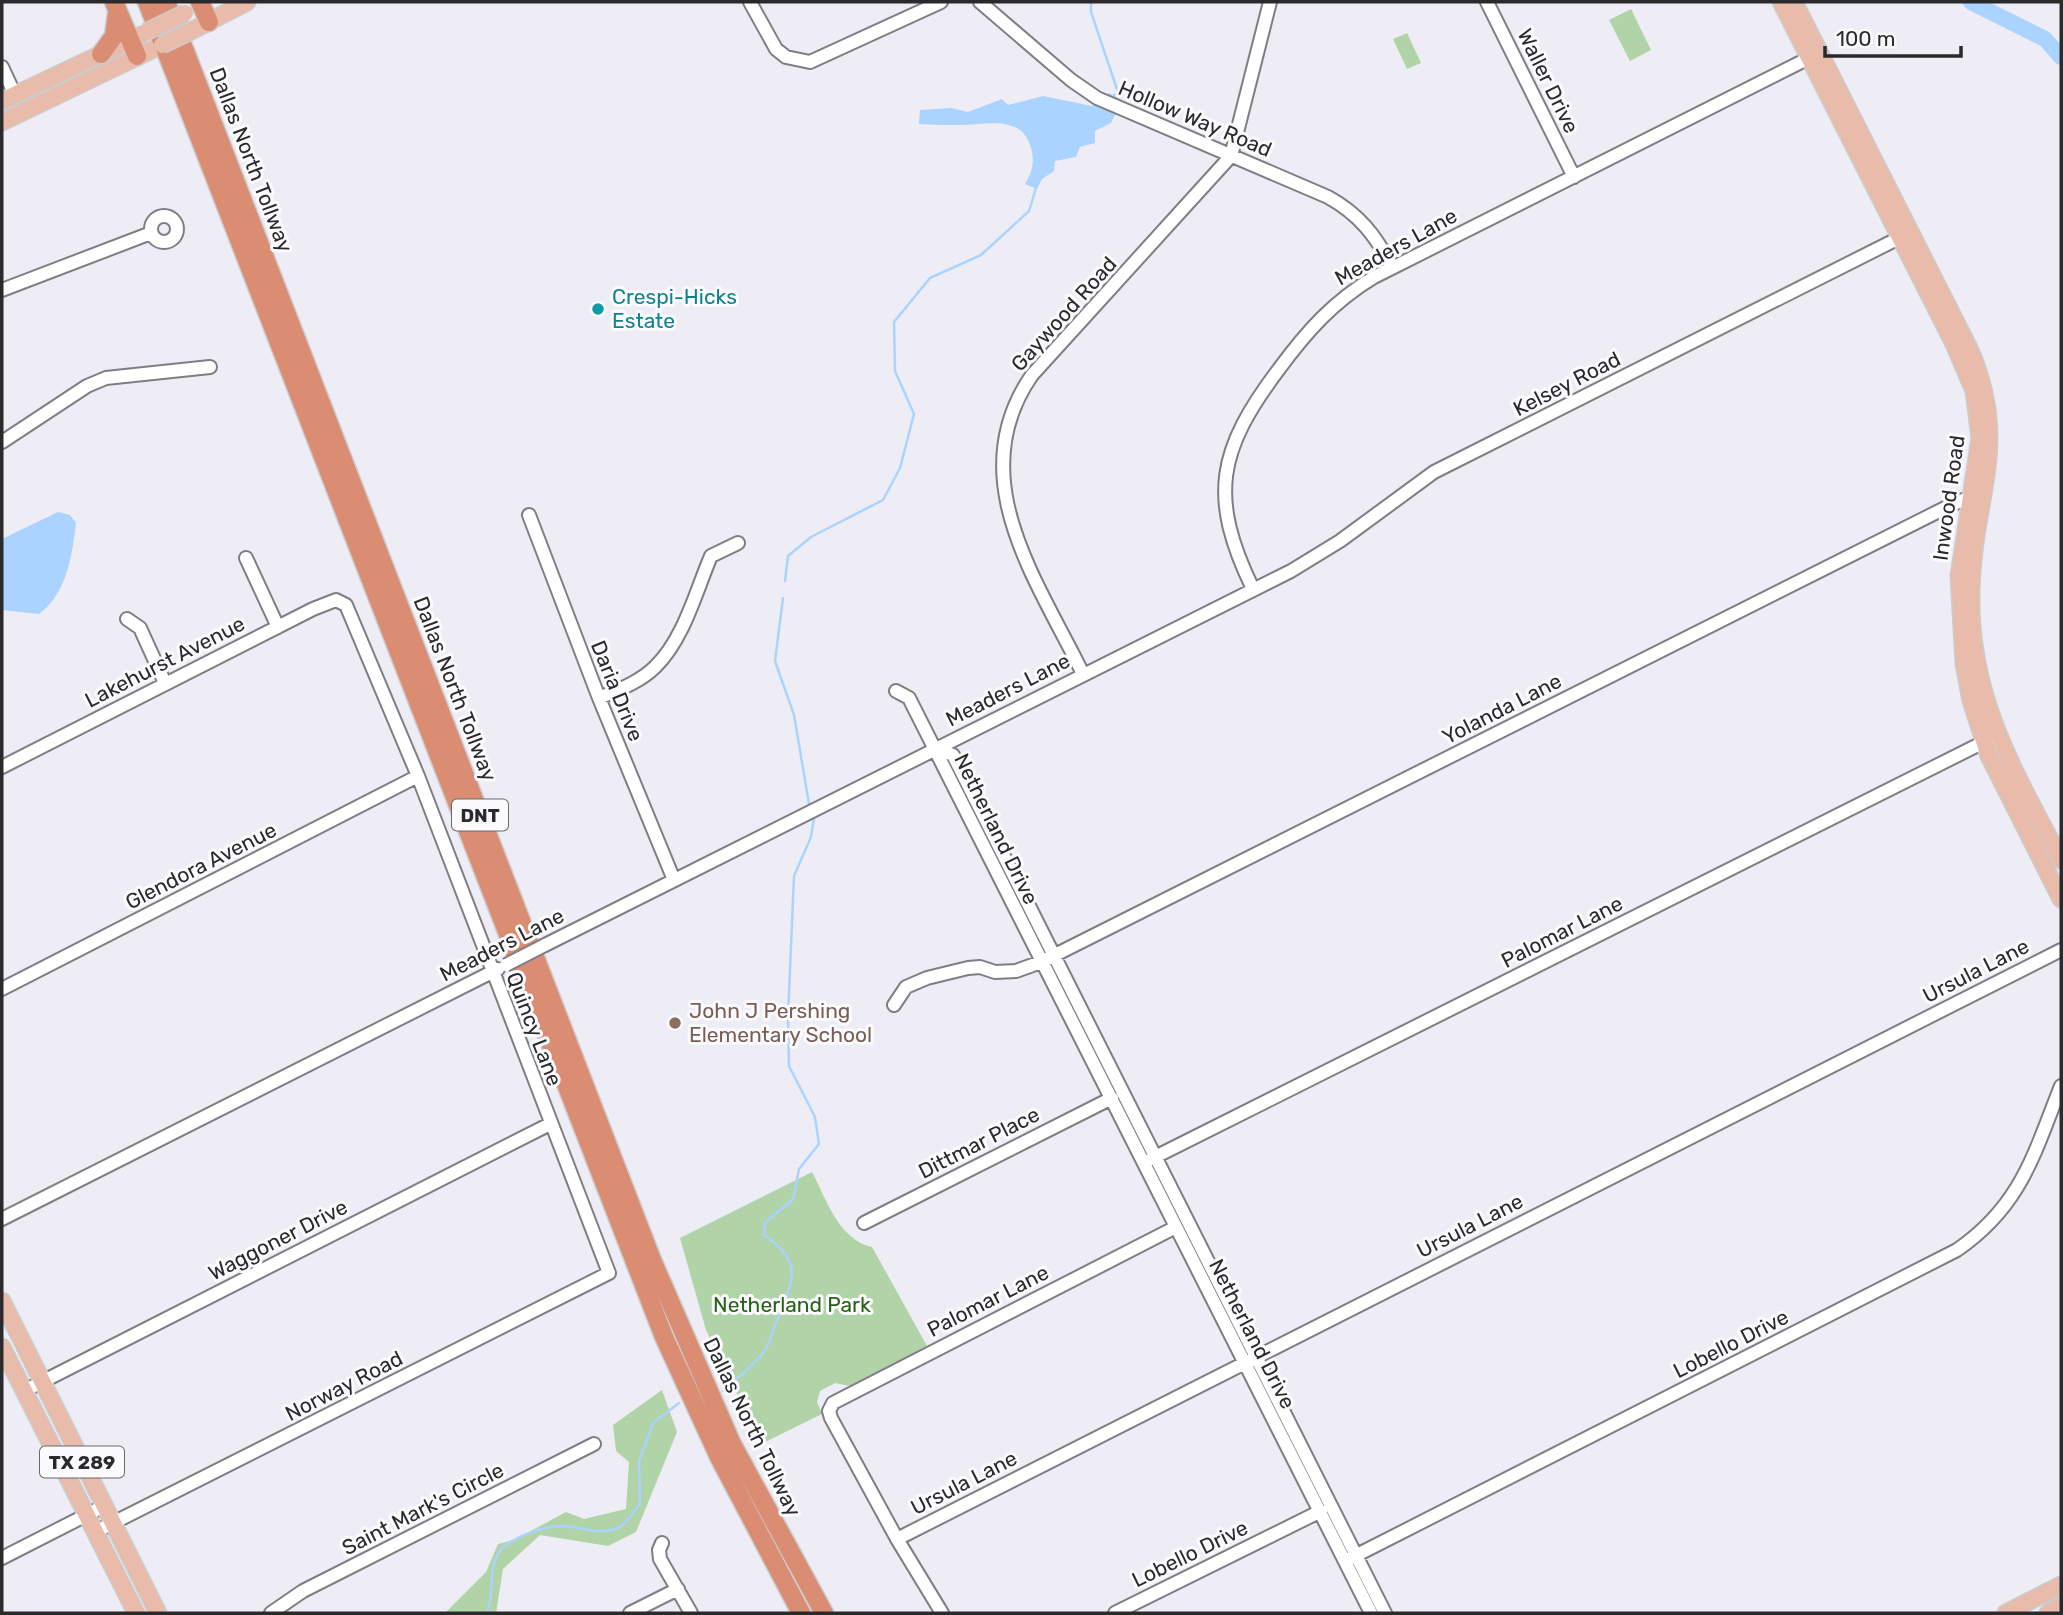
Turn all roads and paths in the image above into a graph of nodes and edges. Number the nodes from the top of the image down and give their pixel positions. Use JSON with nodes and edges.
{"nodes":[{"id":1,"x":147,"y":2,"type":"edge"},
{"id":2,"x":166,"y":2,"type":"edge"},
{"id":3,"x":247,"y":2,"type":"edge"},
{"id":4,"x":750,"y":2,"type":"edge"},
{"id":5,"x":941,"y":2,"type":"edge"},
{"id":6,"x":980,"y":2,"type":"edge"},
{"id":7,"x":1270,"y":2,"type":"edge"},
{"id":8,"x":1488,"y":2,"type":"edge"},
{"id":9,"x":1782,"y":2,"type":"edge"},
{"id":10,"x":1794,"y":2,"type":"edge"},
{"id":11,"x":203,"y":3,"type":"edge"},
{"id":12,"x":115,"y":4,"type":"edge"},
{"id":13,"x":209,"y":22,"type":"junction"},
{"id":14,"x":139,"y":48,"type":"junction"},
{"id":15,"x":101,"y":54,"type":"junction"},
{"id":16,"x":1815,"y":56,"type":"junction"},
{"id":17,"x":2,"y":67,"type":"edge"},
{"id":18,"x":8,"y":98,"type":"edge"},
{"id":19,"x":23,"y":111,"type":"junction"},
{"id":20,"x":2,"y":122,"type":"edge"},
{"id":21,"x":1231,"y":156,"type":"junction"},
{"id":22,"x":1574,"y":177,"type":"junction"},
{"id":23,"x":151,"y":233,"type":"dead end"},
{"id":24,"x":1905,"y":234,"type":"junction"},
{"id":25,"x":1392,"y":267,"type":"junction"},
{"id":26,"x":2,"y":290,"type":"edge"},
{"id":27,"x":210,"y":367,"type":"dead end"},
{"id":28,"x":2,"y":442,"type":"edge"},
{"id":29,"x":1977,"y":500,"type":"junction"},
{"id":30,"x":529,"y":515,"type":"dead end"},
{"id":31,"x":738,"y":542,"type":"dead end"},
{"id":32,"x":246,"y":558,"type":"dead end"},
{"id":33,"x":1253,"y":589,"type":"junction"},
{"id":34,"x":346,"y":605,"type":"joint"},
{"id":35,"x":127,"y":619,"type":"dead end"},
{"id":36,"x":278,"y":627,"type":"junction"},
{"id":37,"x":1083,"y":674,"type":"junction"},
{"id":38,"x":165,"y":683,"type":"junction"},
{"id":39,"x":896,"y":691,"type":"dead end"},
{"id":40,"x":599,"y":698,"type":"junction"},
{"id":41,"x":1990,"y":739,"type":"junction"},
{"id":42,"x":935,"y":748,"type":"junction"},
{"id":43,"x":2,"y":767,"type":"edge"},
{"id":44,"x":418,"y":776,"type":"junction"},
{"id":45,"x":2061,"y":860,"type":"edge"},
{"id":46,"x":674,"y":880,"type":"junction"},
{"id":47,"x":2061,"y":899,"type":"edge"},
{"id":48,"x":2061,"y":950,"type":"edge"},
{"id":49,"x":1053,"y":955,"type":"junction"},
{"id":50,"x":1041,"y":962,"type":"junction"},
{"id":51,"x":491,"y":972,"type":"junction"},
{"id":52,"x":2,"y":989,"type":"edge"},
{"id":53,"x":894,"y":1005,"type":"dead end"},
{"id":54,"x":2061,"y":1086,"type":"edge"},
{"id":55,"x":1112,"y":1098,"type":"junction"},
{"id":56,"x":550,"y":1124,"type":"junction"},
{"id":57,"x":1150,"y":1160,"type":"junction"},
{"id":58,"x":2,"y":1219,"type":"edge"},
{"id":59,"x":864,"y":1223,"type":"dead end"},
{"id":60,"x":1176,"y":1227,"type":"junction"},
{"id":61,"x":1200,"y":1259,"type":"junction"},
{"id":62,"x":609,"y":1273,"type":"joint"},
{"id":63,"x":2,"y":1301,"type":"edge"},
{"id":64,"x":20,"y":1337,"type":"junction"},
{"id":65,"x":2,"y":1347,"type":"edge"},
{"id":66,"x":1250,"y":1358,"type":"junction"},
{"id":67,"x":41,"y":1381,"type":"junction"},
{"id":68,"x":23,"y":1391,"type":"junction"},
{"id":69,"x":594,"y":1444,"type":"dead end"},
{"id":70,"x":1300,"y":1458,"type":"junction"},
{"id":71,"x":104,"y":1506,"type":"junction"},
{"id":72,"x":1321,"y":1511,"type":"junction"},
{"id":73,"x":87,"y":1515,"type":"junction"},
{"id":74,"x":113,"y":1524,"type":"junction"},
{"id":75,"x":96,"y":1532,"type":"junction"},
{"id":76,"x":897,"y":1539,"type":"junction"},
{"id":77,"x":662,"y":1543,"type":"dead end"},
{"id":78,"x":2,"y":1558,"type":"edge"},
{"id":79,"x":1351,"y":1558,"type":"junction"},
{"id":80,"x":2061,"y":1585,"type":"edge"},
{"id":81,"x":678,"y":1589,"type":"junction"},
{"id":82,"x":2061,"y":1606,"type":"edge"},
{"id":83,"x":136,"y":1613,"type":"edge"},
{"id":84,"x":158,"y":1613,"type":"edge"},
{"id":85,"x":271,"y":1613,"type":"edge"},
{"id":86,"x":630,"y":1613,"type":"edge"},
{"id":87,"x":691,"y":1613,"type":"edge"},
{"id":88,"x":801,"y":1613,"type":"edge"},
{"id":89,"x":824,"y":1613,"type":"edge"},
{"id":90,"x":942,"y":1613,"type":"edge"},
{"id":91,"x":1115,"y":1613,"type":"edge"},
{"id":92,"x":1371,"y":1613,"type":"edge"},
{"id":93,"x":1385,"y":1613,"type":"edge"},
{"id":94,"x":2006,"y":1613,"type":"edge"},
{"id":95,"x":2048,"y":1613,"type":"edge"}],
"edges":[{"from":1,"to":88,"type":"highway","name":"Dallas North Tollway","number":"DNT"},
{"from":2,"to":89,"type":"highway","name":"Dallas North Tollway","number":"DNT"},
{"from":3,"to":13,"type":"main road"},
{"from":4,"to":5,"type":"street"},
{"from":6,"to":21,"type":"street","name":"Hollow Way Road"},
{"from":7,"to":21,"type":"street","name":"Gaywood Road"},
{"from":8,"to":22,"type":"street","name":"Waller Drive"},
{"from":9,"to":16,"type":"main road","name":"Inwood Road"},
{"from":10,"to":16,"type":"main road","name":"Inwood Road"},
{"from":11,"to":13,"type":"highway"},
{"from":11,"to":14,"type":"main road","bridge":true},
{"from":12,"to":14,"type":"highway"},
{"from":12,"to":15,"type":"highway"},
{"from":13,"to":14,"type":"main road","bridge":true},
{"from":14,"to":15,"type":"main road"},
{"from":14,"to":19,"type":"main road"},
{"from":15,"to":18,"type":"main road"},
{"from":16,"to":22,"type":"street","name":"Meaders Lane"},
{"from":16,"to":24,"type":"main road","name":"Inwood Road"},
{"from":17,"to":18,"type":"street"},
{"from":18,"to":19,"type":"main road"},
{"from":19,"to":20,"type":"main road"},
{"from":21,"to":25,"type":"street","name":"Hollow Way Road"},
{"from":21,"to":37,"type":"street","name":"Gaywood Road"},
{"from":22,"to":25,"type":"street","name":"Meaders Lane"},
{"from":23,"to":26,"type":"street"},
{"from":24,"to":29,"type":"main road","name":"Inwood Road"},
{"from":24,"to":33,"type":"street","name":"Kelsey Road"},
{"from":25,"to":33,"type":"street","name":"Meaders Lane"},
{"from":27,"to":28,"type":"street"},
{"from":29,"to":41,"type":"main road","name":"Inwood Road"},
{"from":29,"to":49,"type":"street","name":"Yolanda Lane"},
{"from":30,"to":40,"type":"street","name":"Daria Drive"},
{"from":31,"to":40,"type":"street"},
{"from":32,"to":36,"type":"street"},
{"from":33,"to":37,"type":"street","name":"Meaders Lane"},
{"from":34,"to":36,"type":"street","name":"Lakehurst Avenue"},
{"from":34,"to":44,"type":"street","name":"Quincy Lane"},
{"from":35,"to":38,"type":"street"},
{"from":36,"to":38,"type":"street","name":"Lakehurst Avenue"},
{"from":37,"to":42,"type":"street","name":"Meaders Lane"},
{"from":38,"to":43,"type":"street","name":"Lakehurst Avenue"},
{"from":39,"to":42,"type":"street"},
{"from":40,"to":46,"type":"street","name":"Daria Drive"},
{"from":41,"to":45,"type":"main road","name":"Inwood Road"},
{"from":41,"to":47,"type":"main road","name":"Inwood Road"},
{"from":41,"to":57,"type":"street","name":"Palomar Lane"},
{"from":42,"to":46,"type":"street","name":"Meaders Lane"},
{"from":42,"to":49,"type":"street","name":"Netherland Drive"},
{"from":42,"to":50,"type":"street","name":"Netherland Drive"},
{"from":44,"to":51,"type":"street","name":"Quincy Lane"},
{"from":44,"to":52,"type":"street","name":"Glendora Avenue"},
{"from":46,"to":51,"type":"street","name":"Meaders Lane","bridge":true},
{"from":48,"to":66,"type":"street","name":"Ursula Lane"},
{"from":49,"to":50,"type":"street","name":"Yolanda Lane"},
{"from":49,"to":57,"type":"street","name":"Netherland Drive"},
{"from":50,"to":53,"type":"street","name":"Yolanda Lane"},
{"from":50,"to":55,"type":"street","name":"Netherland Drive"},
{"from":51,"to":56,"type":"street","name":"Quincy Lane"},
{"from":51,"to":58,"type":"street","name":"Meaders Lane"},
{"from":54,"to":79,"type":"street","name":"Lobello Drive"},
{"from":55,"to":57,"type":"street","name":"Netherland Drive"},
{"from":55,"to":59,"type":"street","name":"Dittmar Place"},
{"from":56,"to":62,"type":"street","name":"Quincy Lane"},
{"from":56,"to":67,"type":"street","name":"Waggoner Drive"},
{"from":57,"to":60,"type":"street","name":"Netherland Drive"},
{"from":57,"to":61,"type":"street","name":"Netherland Drive"},
{"from":60,"to":61,"type":"street","name":"Netherland Drive"},
{"from":60,"to":76,"type":"street","name":"Palomar Lane"},
{"from":61,"to":66,"type":"street","name":"Netherland Drive"},
{"from":62,"to":74,"type":"street","name":"Norway Road"},
{"from":63,"to":64,"type":"main road","number":"TX 289"},
{"from":64,"to":65,"type":"street"},
{"from":64,"to":67,"type":"main road","number":"TX 289"},
{"from":65,"to":68,"type":"main road","number":"TX 289"},
{"from":66,"to":70,"type":"street","name":"Netherland Drive"},
{"from":66,"to":76,"type":"street","name":"Ursula Lane"},
{"from":67,"to":68,"type":"street","name":"Waggoner Drive"},
{"from":67,"to":71,"type":"main road","number":"TX 289"},
{"from":68,"to":73,"type":"main road","number":"TX 289"},
{"from":69,"to":85,"type":"street","name":"Saint Mark's Circle"},
{"from":70,"to":72,"type":"street","name":"Netherland Drive"},
{"from":70,"to":79,"type":"street","name":"Netherland Drive"},
{"from":71,"to":73,"type":"street"},
{"from":71,"to":74,"type":"main road","number":"TX 289"},
{"from":72,"to":79,"type":"street","name":"Netherland Drive"},
{"from":72,"to":91,"type":"street","name":"Lobello Drive"},
{"from":73,"to":75,"type":"main road","number":"TX 289"},
{"from":73,"to":78,"type":"street"},
{"from":74,"to":75,"type":"street","name":"Norway Road"},
{"from":74,"to":84,"type":"main road","number":"TX 289"},
{"from":75,"to":83,"type":"main road","number":"TX 289"},
{"from":76,"to":90,"type":"street"},
{"from":77,"to":81,"type":"street"},
{"from":79,"to":92,"type":"street","name":"Netherland Drive"},
{"from":79,"to":93,"type":"street","name":"Netherland Drive"},
{"from":80,"to":94,"type":"main road"},
{"from":81,"to":86,"type":"street"},
{"from":81,"to":87,"type":"street"},
{"from":82,"to":95,"type":"main road"}]}
